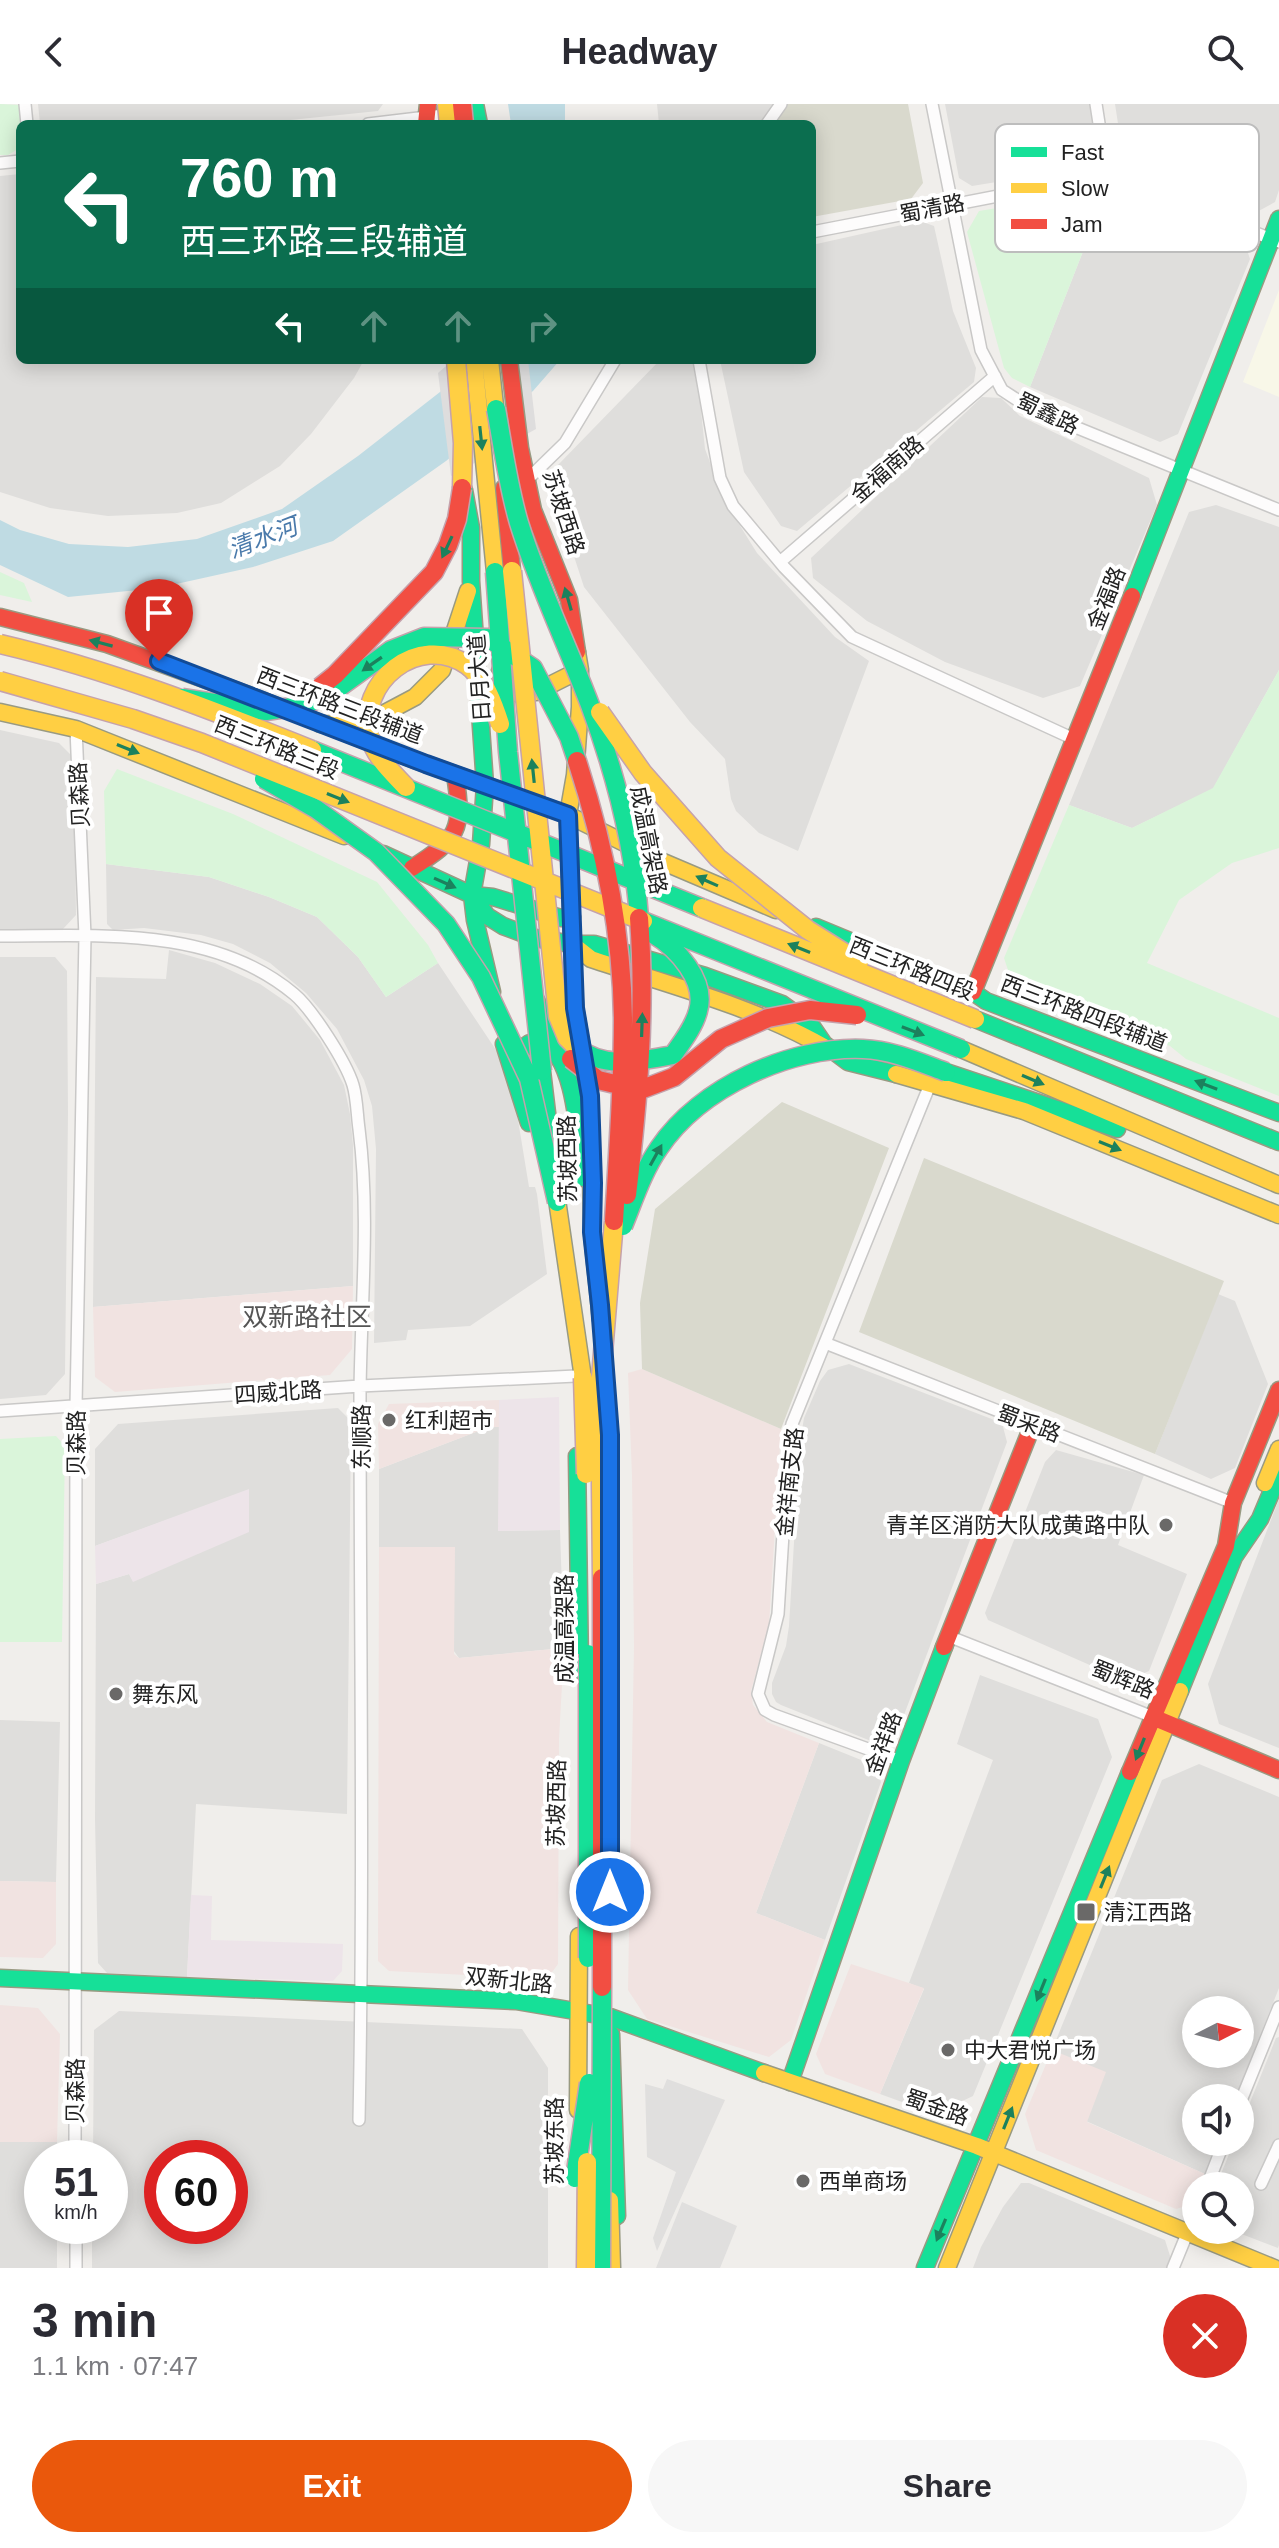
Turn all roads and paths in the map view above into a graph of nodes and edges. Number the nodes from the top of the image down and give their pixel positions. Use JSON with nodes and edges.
{"nodes":[{"id":1,"x":446,"y":104,"type":"edge"},
{"id":2,"x":932,"y":104,"type":"edge"},
{"id":3,"x":1096,"y":104,"type":"edge"},
{"id":4,"x":473,"y":112,"type":"edge"},
{"id":5,"x":429,"y":115,"type":"edge"},
{"id":6,"x":395,"y":120,"type":"edge"},
{"id":7,"x":1099,"y":124,"type":"edge"},
{"id":8,"x":995,"y":196,"type":"edge"},
{"id":9,"x":952,"y":204,"type":"junction"},
{"id":10,"x":1279,"y":219,"type":"edge"},
{"id":11,"x":816,"y":231,"type":"edge"},
{"id":12,"x":1275,"y":241,"type":"edge"},
{"id":13,"x":451,"y":364,"type":"edge"},
{"id":14,"x":451,"y":364,"type":"edge"},
{"id":15,"x":474,"y":364,"type":"edge"},
{"id":16,"x":490,"y":364,"type":"edge"},
{"id":17,"x":509,"y":364,"type":"edge"},
{"id":18,"x":613,"y":364,"type":"edge"},
{"id":19,"x":700,"y":364,"type":"edge"},
{"id":20,"x":995,"y":376,"type":"junction"},
{"id":21,"x":496,"y":409,"type":"junction"},
{"id":22,"x":1183,"y":471,"type":"junction"},
{"id":23,"x":527,"y":480,"type":"junction"},
{"id":24,"x":1279,"y":510,"type":"edge"},
{"id":25,"x":780,"y":562,"type":"junction"},
{"id":26,"x":471,"y":581,"type":"junction"},
{"id":27,"x":0,"y":617,"type":"edge"},
{"id":28,"x":0,"y":644,"type":"edge"},
{"id":29,"x":580,"y":670,"type":"junction"},
{"id":30,"x":0,"y":681,"type":"edge"},
{"id":31,"x":589,"y":697,"type":"junction"},
{"id":32,"x":182,"y":698,"type":"junction"},
{"id":33,"x":270,"y":710,"type":"junction"},
{"id":34,"x":0,"y":712,"type":"edge"},
{"id":35,"x":320,"y":724,"type":"junction"},
{"id":36,"x":76,"y":729,"type":"junction"},
{"id":37,"x":1076,"y":740,"type":"junction"},
{"id":38,"x":202,"y":743,"type":"junction"},
{"id":39,"x":508,"y":752,"type":"junction"},
{"id":40,"x":455,"y":775,"type":"junction"},
{"id":41,"x":485,"y":785,"type":"junction"},
{"id":42,"x":411,"y":793,"type":"junction"},
{"id":43,"x":568,"y":815,"type":"junction"},
{"id":44,"x":526,"y":839,"type":"joint"},
{"id":45,"x":412,"y":868,"type":"junction"},
{"id":46,"x":472,"y":895,"type":"junction"},
{"id":47,"x":593,"y":901,"type":"junction"},
{"id":48,"x":572,"y":917,"type":"junction"},
{"id":49,"x":0,"y":936,"type":"edge"},
{"id":50,"x":85,"y":936,"type":"junction"},
{"id":51,"x":572,"y":944,"type":"junction"},
{"id":52,"x":907,"y":991,"type":"junction"},
{"id":53,"x":973,"y":992,"type":"junction"},
{"id":54,"x":533,"y":993,"type":"junction"},
{"id":55,"x":880,"y":1018,"type":"junction"},
{"id":56,"x":512,"y":1068,"type":"junction"},
{"id":57,"x":939,"y":1077,"type":"junction"},
{"id":58,"x":1279,"y":1113,"type":"edge"},
{"id":59,"x":1279,"y":1142,"type":"edge"},
{"id":60,"x":1224,"y":1163,"type":"junction"},
{"id":61,"x":1279,"y":1185,"type":"edge"},
{"id":62,"x":557,"y":1202,"type":"junction"},
{"id":63,"x":1279,"y":1215,"type":"edge"},
{"id":64,"x":623,"y":1226,"type":"junction"},
{"id":65,"x":592,"y":1232,"type":"junction"},
{"id":66,"x":609,"y":1297,"type":"junction"},
{"id":67,"x":825,"y":1343,"type":"junction"},
{"id":68,"x":576,"y":1376,"type":"junction"},
{"id":69,"x":360,"y":1386,"type":"junction"},
{"id":70,"x":1279,"y":1390,"type":"edge"},
{"id":71,"x":76,"y":1406,"type":"junction"},
{"id":72,"x":0,"y":1411,"type":"edge"},
{"id":73,"x":1279,"y":1415,"type":"edge"},
{"id":74,"x":1033,"y":1424,"type":"junction"},
{"id":75,"x":1279,"y":1449,"type":"edge"},
{"id":76,"x":1279,"y":1474,"type":"edge"},
{"id":77,"x":1241,"y":1509,"type":"junction"},
{"id":78,"x":1230,"y":1552,"type":"junction"},
{"id":79,"x":948,"y":1636,"type":"junction"},
{"id":80,"x":1161,"y":1720,"type":"junction"},
{"id":81,"x":901,"y":1761,"type":"junction"},
{"id":82,"x":1279,"y":1770,"type":"edge"},
{"id":83,"x":0,"y":1978,"type":"edge"},
{"id":84,"x":75,"y":1987,"type":"junction"},
{"id":85,"x":0,"y":1989,"type":"edge"},
{"id":86,"x":361,"y":1999,"type":"junction"},
{"id":87,"x":578,"y":2013,"type":"junction"},
{"id":88,"x":1278,"y":2013,"type":"edge"},
{"id":89,"x":610,"y":2017,"type":"junction"},
{"id":90,"x":790,"y":2082,"type":"junction"},
{"id":91,"x":589,"y":2083,"type":"junction"},
{"id":92,"x":1248,"y":2084,"type":"edge"},
{"id":93,"x":601,"y":2118,"type":"junction"},
{"id":94,"x":359,"y":2120,"type":"dead end"},
{"id":95,"x":75,"y":2140,"type":"edge"},
{"id":96,"x":1279,"y":2145,"type":"edge"},
{"id":97,"x":986,"y":2149,"type":"junction"},
{"id":98,"x":1261,"y":2184,"type":"dead end"},
{"id":99,"x":1182,"y":2230,"type":"edge"},
{"id":100,"x":76,"y":2244,"type":"edge"},
{"id":101,"x":1183,"y":2244,"type":"edge"},
{"id":102,"x":1217,"y":2244,"type":"edge"},
{"id":103,"x":76,"y":2268,"type":"edge"},
{"id":104,"x":576,"y":2268,"type":"edge"},
{"id":105,"x":586,"y":2268,"type":"edge"},
{"id":106,"x":601,"y":2268,"type":"edge"},
{"id":107,"x":612,"y":2268,"type":"edge"},
{"id":108,"x":619,"y":2268,"type":"edge"},
{"id":109,"x":925,"y":2268,"type":"edge"},
{"id":110,"x":947,"y":2268,"type":"edge"},
{"id":111,"x":1173,"y":2268,"type":"edge"},
{"id":112,"x":1274,"y":2268,"type":"edge"}],
"edges":[{"from":1,"to":5,"type":"main road","bridge":true},
{"from":2,"to":9,"type":"street","name":"蜀鑫路"},
{"from":3,"to":7,"type":"street"},
{"from":4,"to":5,"type":"street"},
{"from":5,"to":6,"type":"street"},
{"from":8,"to":9,"type":"street","name":"蜀清路"},
{"from":9,"to":11,"type":"street","name":"蜀清路"},
{"from":9,"to":20,"type":"street","name":"蜀鑫路"},
{"from":10,"to":12,"type":"main road","name":"金福路"},
{"from":12,"to":22,"type":"main road","name":"金福路"},
{"from":13,"to":26,"type":"main road","name":"苏坡西路","bridge":true},
{"from":14,"to":33,"type":"main road","one_way":true,"bridge":true},
{"from":15,"to":39,"type":"main road","name":"日月大道","one_way":true,"bridge":true},
{"from":16,"to":21,"type":"main road"},
{"from":17,"to":23,"type":"main road","name":"苏坡西路"},
{"from":18,"to":23,"type":"street"},
{"from":19,"to":25,"type":"street"},
{"from":20,"to":22,"type":"street","name":"蜀鑫路"},
{"from":20,"to":25,"type":"street","name":"金福南路"},
{"from":21,"to":31,"type":"main road","name":"成温高架路","bridge":true},
{"from":47,"to":21,"type":"main road","one_way":true,"bridge":true},
{"from":22,"to":24,"type":"street","name":"蜀鑫路"},
{"from":22,"to":37,"type":"main road","name":"金福路"},
{"from":29,"to":23,"type":"main road","name":"苏坡西路","one_way":true},
{"from":25,"to":37,"type":"street"},
{"from":26,"to":29,"type":"main road"},
{"from":26,"to":35,"type":"main road"},
{"from":26,"to":41,"type":"main road","name":"苏坡西路"},
{"from":35,"to":27,"type":"main road","name":"西三环路三段辅道","one_way":true},
{"from":28,"to":32,"type":"main road","name":"西三环路三段","bridge":true},
{"from":29,"to":43,"type":"main road","name":"苏坡西路"},
{"from":30,"to":38,"type":"main road","name":"西三环路三段","bridge":true},
{"from":31,"to":52,"type":"main road","bridge":true},
{"from":64,"to":31,"type":"main road","name":"成温高架路","one_way":true,"bridge":true},
{"from":32,"to":33,"type":"main road","bridge":true},
{"from":32,"to":42,"type":"main road","name":"西三环路三段","bridge":true},
{"from":66,"to":33,"type":"main road","one_way":true,"bridge":true},
{"from":34,"to":36,"type":"main road"},
{"from":35,"to":40,"type":"main road","name":"西三环路三段辅道"},
{"from":36,"to":45,"type":"main road","one_way":true},
{"from":36,"to":50,"type":"street","name":"贝森路"},
{"from":37,"to":53,"type":"main road","name":"金福路"},
{"from":38,"to":47,"type":"main road","name":"西三环路三段","one_way":true,"bridge":true},
{"from":38,"to":62,"type":"main road","bridge":true},
{"from":39,"to":42,"type":"main road","bridge":true},
{"from":39,"to":54,"type":"main road","name":"日月大道","bridge":true},
{"from":40,"to":41,"type":"main road","name":"西三环路三段辅道"},
{"from":40,"to":45,"type":"main road"},
{"from":41,"to":43,"type":"main road","name":"西三环路三段辅道"},
{"from":41,"to":46,"type":"main road","name":"苏坡西路"},
{"from":42,"to":44,"type":"main road","name":"西三环路三段","bridge":true},
{"from":43,"to":48,"type":"main road","name":"苏坡西路"},
{"from":53,"to":43,"type":"main road","name":"西三环路四段辅道","one_way":true},
{"from":52,"to":44,"type":"main road","name":"西三环路四段","one_way":true,"bridge":true},
{"from":45,"to":46,"type":"main road","one_way":true},
{"from":46,"to":48,"type":"main road"},
{"from":46,"to":51,"type":"main road"},
{"from":46,"to":56,"type":"main road","name":"苏坡西路"},
{"from":47,"to":55,"type":"main road","bridge":true},
{"from":48,"to":51,"type":"main road","name":"苏坡西路"},
{"from":49,"to":50,"type":"street","name":"东顺路"},
{"from":50,"to":69,"type":"street","name":"东顺路"},
{"from":50,"to":71,"type":"street","name":"贝森路"},
{"from":51,"to":57,"type":"main road"},
{"from":51,"to":65,"type":"main road","name":"苏坡西路"},
{"from":52,"to":59,"type":"main road","name":"西三环路四段","bridge":true},
{"from":58,"to":53,"type":"main road","name":"西三环路四段辅道","one_way":true},
{"from":54,"to":55,"type":"main road","bridge":true},
{"from":54,"to":62,"type":"main road","name":"成温高架路","bridge":true},
{"from":55,"to":60,"type":"main road","one_way":true,"bridge":true},
{"from":56,"to":65,"type":"main road"},
{"from":56,"to":68,"type":"main road","name":"苏坡西路"},
{"from":57,"to":60,"type":"main road"},
{"from":57,"to":63,"type":"main road","one_way":true},
{"from":64,"to":57,"type":"main road","one_way":true,"bridge":true},
{"from":57,"to":67,"type":"street","name":"金祥南支路"},
{"from":60,"to":61,"type":"main road"},
{"from":62,"to":91,"type":"main road","name":"成温高架路","bridge":true},
{"from":64,"to":66,"type":"main road","name":"成温高架路","bridge":true},
{"from":65,"to":89,"type":"main road","name":"苏坡西路"},
{"from":66,"to":93,"type":"main road","bridge":true},
{"from":67,"to":74,"type":"street","name":"蜀采路"},
{"from":67,"to":81,"type":"street","name":"金祥南支路"},
{"from":68,"to":69,"type":"street","name":"四威北路"},
{"from":68,"to":87,"type":"main road","name":"苏坡西路"},
{"from":69,"to":71,"type":"street","name":"四威北路"},
{"from":69,"to":86,"type":"street","name":"东顺路"},
{"from":70,"to":77,"type":"main road"},
{"from":71,"to":72,"type":"street","name":"四威北路"},
{"from":71,"to":84,"type":"street","name":"贝森路"},
{"from":73,"to":77,"type":"main road"},
{"from":74,"to":77,"type":"street","name":"蜀采路"},
{"from":74,"to":79,"type":"main road","name":"金祥路"},
{"from":75,"to":77,"type":"main road"},
{"from":76,"to":78,"type":"main road"},
{"from":77,"to":78,"type":"main road"},
{"from":78,"to":80,"type":"main road"},
{"from":79,"to":80,"type":"street","name":"蜀辉路"},
{"from":79,"to":81,"type":"main road","name":"金祥路"},
{"from":80,"to":82,"type":"main road","name":"蜀辉路"},
{"from":80,"to":97,"type":"main road"},
{"from":81,"to":90,"type":"main road","name":"金祥路"},
{"from":83,"to":84,"type":"main road"},
{"from":84,"to":85,"type":"main road"},
{"from":84,"to":86,"type":"main road","name":"双新北路"},
{"from":84,"to":95,"type":"street","name":"贝森路"},
{"from":86,"to":87,"type":"main road","name":"双新北路"},
{"from":86,"to":94,"type":"street","name":"东顺路"},
{"from":87,"to":89,"type":"main road","name":"蜀金路"},
{"from":87,"to":104,"type":"main road","name":"苏坡东路"},
{"from":88,"to":92,"type":"street"},
{"from":89,"to":90,"type":"main road","name":"蜀金路"},
{"from":89,"to":108,"type":"main road"},
{"from":90,"to":97,"type":"main road","name":"蜀金路"},
{"from":91,"to":104,"type":"main road","bridge":true},
{"from":91,"to":105,"type":"main road","name":"成温高架路","bridge":true},
{"from":93,"to":106,"type":"main road","bridge":true},
{"from":93,"to":107,"type":"main road","bridge":true},
{"from":96,"to":98,"type":"street"},
{"from":97,"to":99,"type":"main road","name":"蜀金路"},
{"from":97,"to":109,"type":"main road","one_way":true},
{"from":97,"to":110,"type":"main road"},
{"from":100,"to":103,"type":"street"},
{"from":101,"to":111,"type":"street"},
{"from":102,"to":112,"type":"main road","name":"蜀金路"}]}
